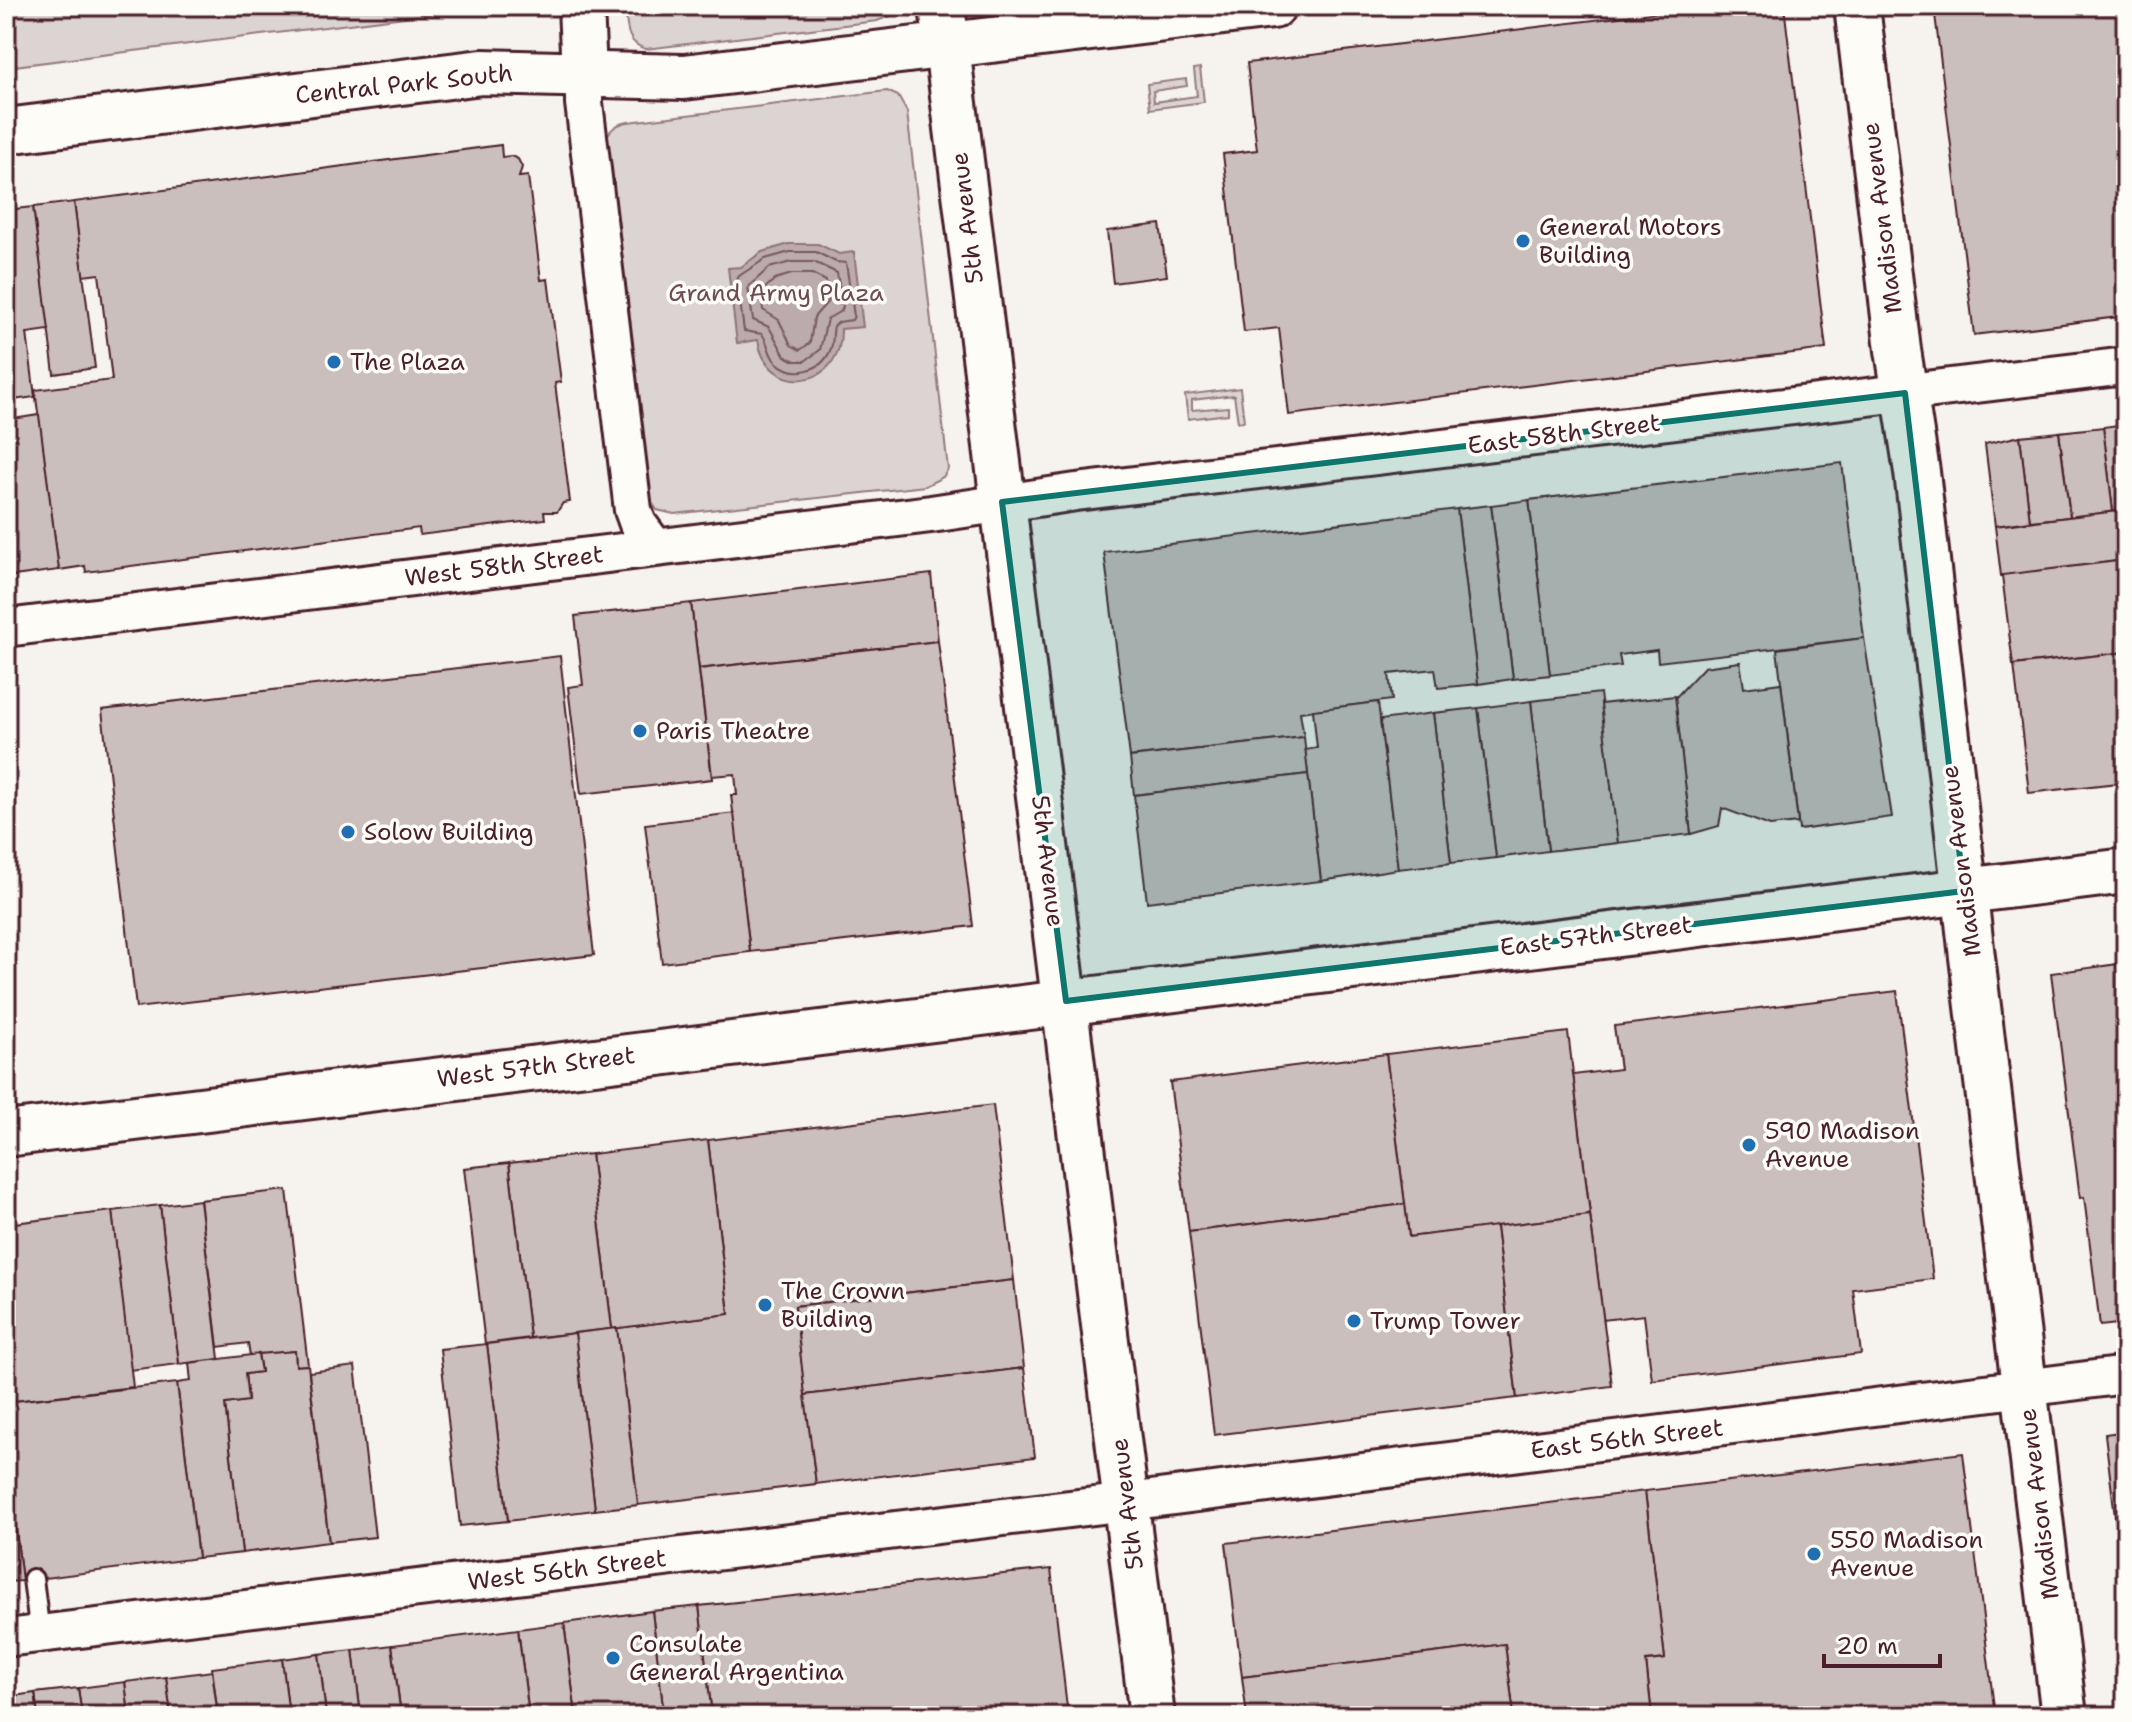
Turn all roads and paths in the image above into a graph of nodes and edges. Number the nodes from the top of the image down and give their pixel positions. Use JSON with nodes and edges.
{"nodes":[{"id":1,"x":581,"y":6,"type":"edge"},
{"id":2,"x":1273,"y":6,"type":"edge"},
{"id":3,"x":1857,"y":6,"type":"edge"},
{"id":4,"x":944,"y":26,"type":"edge"},
{"id":5,"x":584,"y":74,"type":"junction"},
{"id":6,"x":6,"y":131,"type":"edge"},
{"id":7,"x":2126,"y":366,"type":"edge"},
{"id":8,"x":1905,"y":393,"type":"junction"},
{"id":9,"x":1002,"y":502,"type":"junction"},
{"id":10,"x":655,"y":547,"type":"junction"},
{"id":11,"x":6,"y":628,"type":"edge"},
{"id":12,"x":2126,"y":871,"type":"edge"},
{"id":13,"x":1964,"y":891,"type":"junction"},
{"id":14,"x":1066,"y":1001,"type":"junction"},
{"id":15,"x":6,"y":1134,"type":"edge"},
{"id":16,"x":2126,"y":1375,"type":"edge"},
{"id":17,"x":2026,"y":1388,"type":"junction"},
{"id":18,"x":1127,"y":1502,"type":"junction"},
{"id":19,"x":33,"y":1579,"type":"dead end"},
{"id":20,"x":23,"y":1636,"type":"edge"},
{"id":21,"x":1152,"y":1716,"type":"edge"},
{"id":22,"x":2064,"y":1716,"type":"edge"}],
"edges":[{"from":1,"to":5,"type":"main road"},
{"from":2,"to":4,"type":"main road","name":"Central Park South"},
{"from":3,"to":8,"type":"main road","name":"Madison Avenue"},
{"from":4,"to":5,"type":"main road","name":"Central Park South"},
{"from":4,"to":9,"type":"main road","name":"5th Avenue"},
{"from":5,"to":6,"type":"main road","name":"Central Park South"},
{"from":5,"to":10,"type":"street"},
{"from":7,"to":8,"type":"street","name":"East 58th Street"},
{"from":8,"to":9,"type":"street","name":"East 58th Street"},
{"from":8,"to":13,"type":"main road","name":"Madison Avenue"},
{"from":9,"to":10,"type":"street","name":"West 58th Street"},
{"from":9,"to":14,"type":"main road","name":"5th Avenue"},
{"from":10,"to":11,"type":"street","name":"West 58th Street"},
{"from":12,"to":13,"type":"main road","name":"East 57th Street"},
{"from":13,"to":14,"type":"main road","name":"East 57th Street"},
{"from":13,"to":17,"type":"main road","name":"Madison Avenue"},
{"from":14,"to":15,"type":"main road","name":"West 57th Street"},
{"from":14,"to":18,"type":"main road","name":"5th Avenue"},
{"from":16,"to":17,"type":"street","name":"East 56th Street"},
{"from":17,"to":18,"type":"street","name":"East 56th Street"},
{"from":17,"to":22,"type":"main road","name":"Madison Avenue"},
{"from":18,"to":20,"type":"street","name":"West 56th Street"},
{"from":18,"to":21,"type":"main road","name":"5th Avenue"},
{"from":19,"to":20,"type":"lane"}]}
